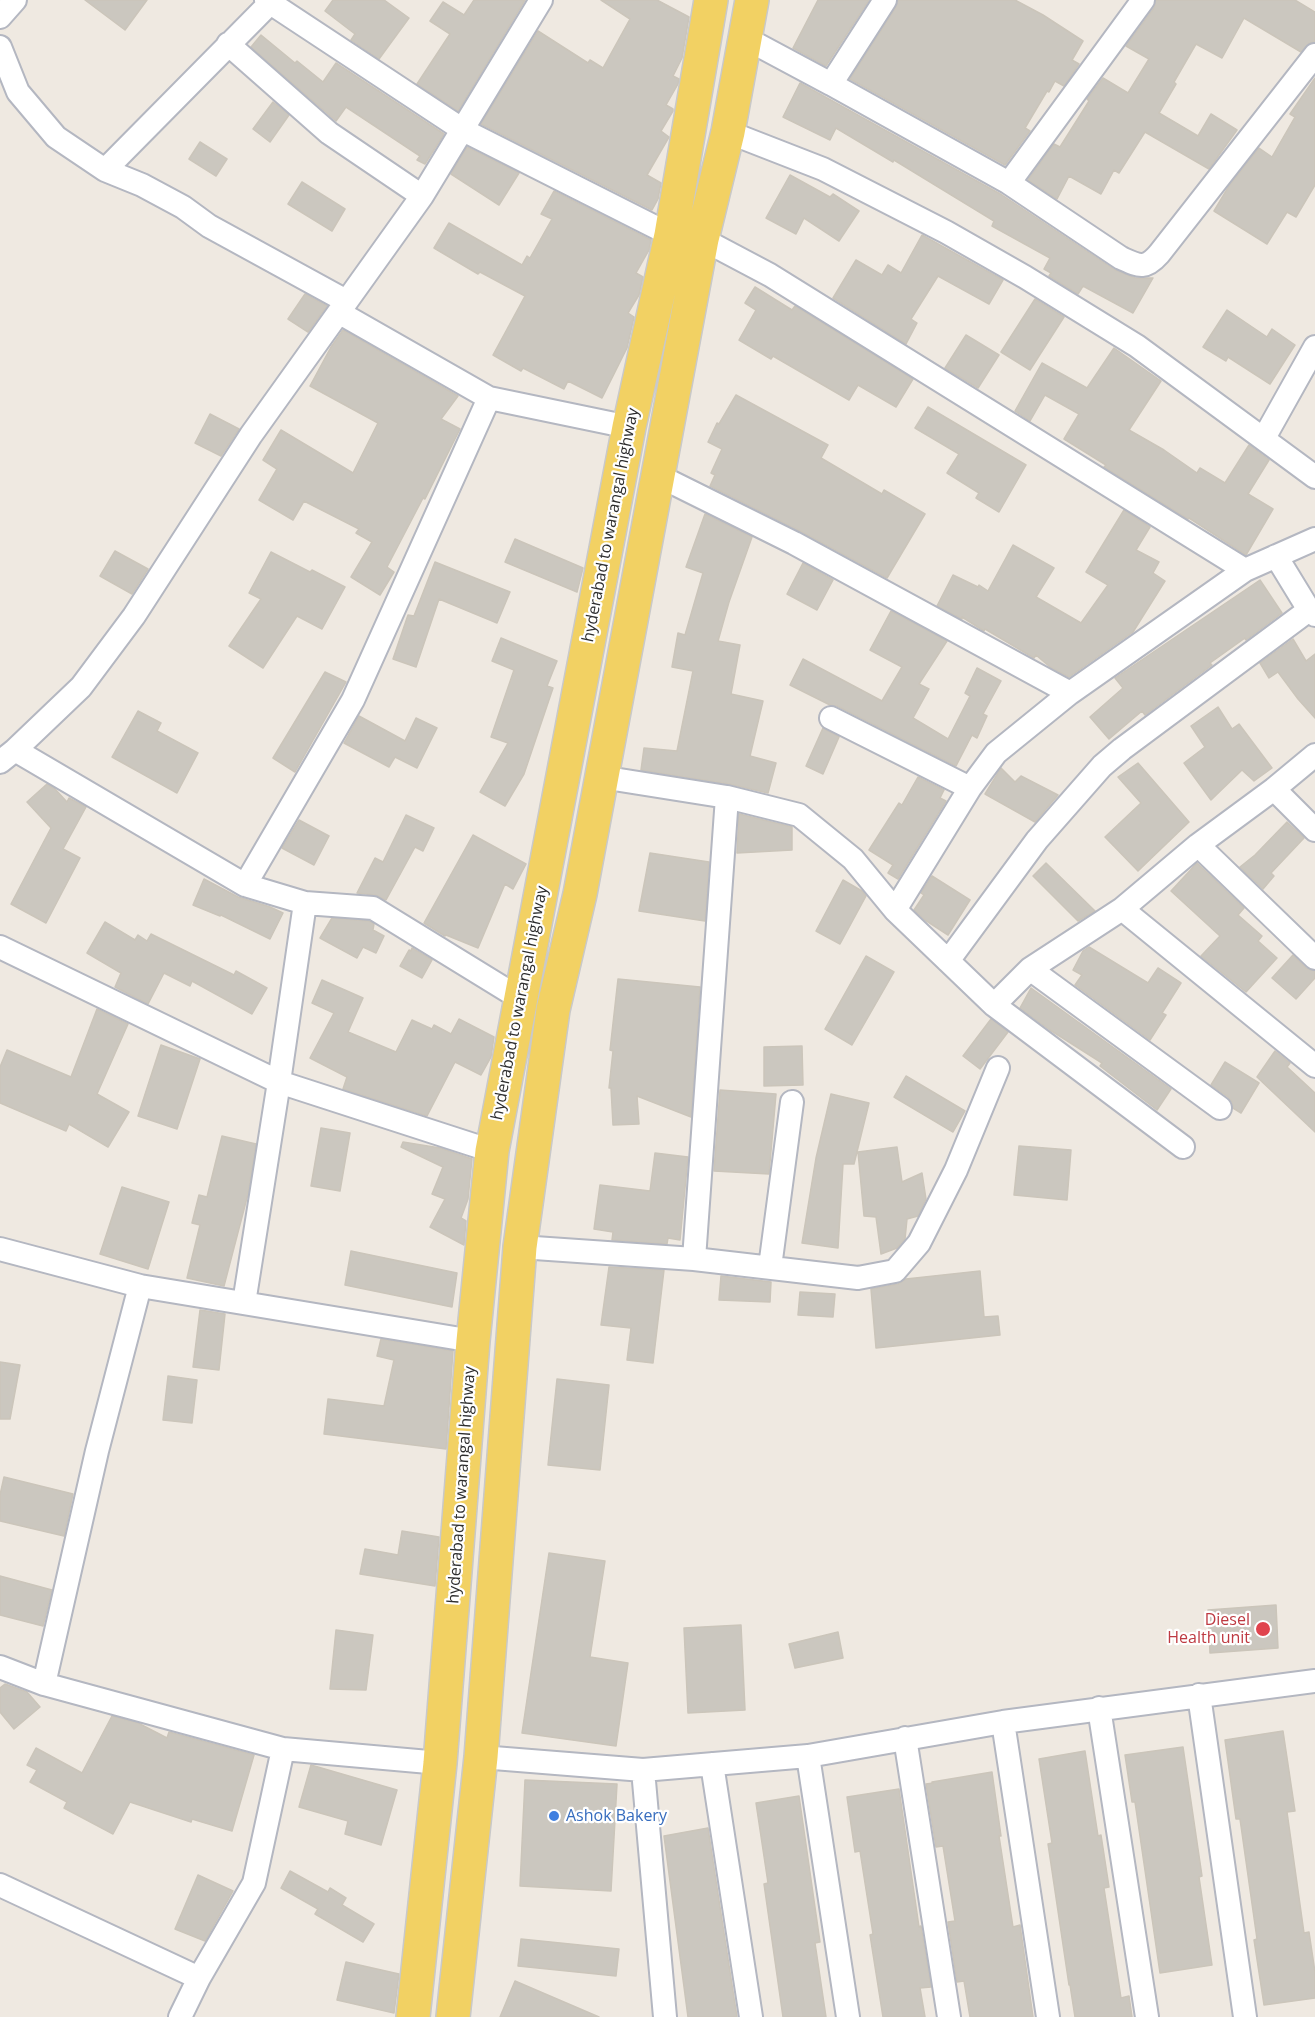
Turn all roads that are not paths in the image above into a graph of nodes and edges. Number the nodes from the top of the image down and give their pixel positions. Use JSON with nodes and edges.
{"nodes":[{"id":1,"x":15,"y":0,"type":"edge"},
{"id":2,"x":541,"y":0,"type":"edge"},
{"id":3,"x":752,"y":0,"type":"edge"},
{"id":4,"x":885,"y":0,"type":"edge"},
{"id":5,"x":1143,"y":0,"type":"edge"},
{"id":6,"x":270,"y":1,"type":"edge"},
{"id":7,"x":703,"y":6,"type":"edge"},
{"id":8,"x":0,"y":17,"type":"edge"},
{"id":9,"x":745,"y":38,"type":"junction"},
{"id":10,"x":228,"y":44,"type":"junction"},
{"id":11,"x":0,"y":47,"type":"edge"},
{"id":12,"x":1315,"y":55,"type":"edge"},
{"id":13,"x":831,"y":84,"type":"junction"},
{"id":14,"x":463,"y":130,"type":"junction"},
{"id":15,"x":728,"y":132,"type":"junction"},
{"id":16,"x":105,"y":170,"type":"junction"},
{"id":17,"x":1009,"y":183,"type":"junction"},
{"id":18,"x":422,"y":196,"type":"junction"},
{"id":19,"x":687,"y":237,"type":"junction"},
{"id":20,"x":343,"y":307,"type":"junction"},
{"id":21,"x":1315,"y":347,"type":"edge"},
{"id":22,"x":489,"y":398,"type":"junction"},
{"id":23,"x":629,"y":427,"type":"junction"},
{"id":24,"x":1264,"y":438,"type":"junction"},
{"id":25,"x":657,"y":475,"type":"junction"},
{"id":26,"x":1315,"y":477,"type":"edge"},
{"id":27,"x":1315,"y":538,"type":"edge"},
{"id":28,"x":1276,"y":556,"type":"junction"},
{"id":29,"x":1245,"y":570,"type":"junction"},
{"id":30,"x":1312,"y":612,"type":"edge"},
{"id":31,"x":1070,"y":693,"type":"junction"},
{"id":32,"x":831,"y":718,"type":"dead end"},
{"id":33,"x":1315,"y":755,"type":"edge"},
{"id":34,"x":8,"y":756,"type":"edge"},
{"id":35,"x":601,"y":777,"type":"junction"},
{"id":36,"x":970,"y":788,"type":"junction"},
{"id":37,"x":1274,"y":789,"type":"junction"},
{"id":38,"x":727,"y":797,"type":"junction"},
{"id":39,"x":1315,"y":830,"type":"edge"},
{"id":40,"x":1198,"y":845,"type":"junction"},
{"id":41,"x":245,"y":885,"type":"junction"},
{"id":42,"x":305,"y":903,"type":"junction"},
{"id":43,"x":1122,"y":909,"type":"junction"},
{"id":44,"x":896,"y":910,"type":"junction"},
{"id":45,"x":0,"y":947,"type":"edge"},
{"id":46,"x":1315,"y":958,"type":"edge"},
{"id":47,"x":948,"y":961,"type":"junction"},
{"id":48,"x":1030,"y":969,"type":"junction"},
{"id":49,"x":521,"y":999,"type":"junction"},
{"id":50,"x":994,"y":1005,"type":"junction"},
{"id":51,"x":1315,"y":1066,"type":"edge"},
{"id":52,"x":998,"y":1068,"type":"dead end"},
{"id":53,"x":279,"y":1082,"type":"junction"},
{"id":54,"x":792,"y":1102,"type":"dead end"},
{"id":55,"x":1220,"y":1108,"type":"dead end"},
{"id":56,"x":1183,"y":1147,"type":"dead end"},
{"id":57,"x":492,"y":1151,"type":"junction"},
{"id":58,"x":520,"y":1247,"type":"junction"},
{"id":59,"x":0,"y":1249,"type":"edge"},
{"id":60,"x":694,"y":1259,"type":"junction"},
{"id":61,"x":770,"y":1267,"type":"junction"},
{"id":62,"x":140,"y":1286,"type":"junction"},
{"id":63,"x":244,"y":1303,"type":"junction"},
{"id":64,"x":473,"y":1341,"type":"junction"},
{"id":65,"x":0,"y":1667,"type":"edge"},
{"id":66,"x":1315,"y":1681,"type":"edge"},
{"id":67,"x":44,"y":1684,"type":"junction"},
{"id":68,"x":1199,"y":1695,"type":"junction"},
{"id":69,"x":1099,"y":1708,"type":"junction"},
{"id":70,"x":1003,"y":1722,"type":"junction"},
{"id":71,"x":905,"y":1738,"type":"junction"},
{"id":72,"x":283,"y":1749,"type":"junction"},
{"id":73,"x":808,"y":1756,"type":"junction"},
{"id":74,"x":481,"y":1757,"type":"junction"},
{"id":75,"x":440,"y":1763,"type":"junction"},
{"id":76,"x":712,"y":1764,"type":"junction"},
{"id":77,"x":643,"y":1770,"type":"junction"},
{"id":78,"x":0,"y":1885,"type":"edge"},
{"id":79,"x":199,"y":1978,"type":"junction"},
{"id":80,"x":180,"y":2017,"type":"edge"},
{"id":81,"x":413,"y":2017,"type":"edge"},
{"id":82,"x":453,"y":2017,"type":"edge"},
{"id":83,"x":665,"y":2017,"type":"edge"},
{"id":84,"x":751,"y":2017,"type":"edge"},
{"id":85,"x":848,"y":2017,"type":"edge"},
{"id":86,"x":949,"y":2017,"type":"edge"},
{"id":87,"x":1048,"y":2017,"type":"edge"},
{"id":88,"x":1147,"y":2017,"type":"edge"},
{"id":89,"x":1245,"y":2017,"type":"edge"}],
"edges":[{"from":1,"to":8,"type":"street"},
{"from":2,"to":14,"type":"street"},
{"from":3,"to":9,"type":"main road"},
{"from":4,"to":13,"type":"street"},
{"from":5,"to":17,"type":"street"},
{"from":6,"to":10,"type":"street"},
{"from":6,"to":14,"type":"street"},
{"from":7,"to":19,"type":"main road","name":"hyderabad to warangal highway"},
{"from":9,"to":13,"type":"street"},
{"from":9,"to":15,"type":"main road"},
{"from":10,"to":16,"type":"street"},
{"from":10,"to":18,"type":"street"},
{"from":11,"to":16,"type":"street"},
{"from":12,"to":17,"type":"street"},
{"from":13,"to":17,"type":"street"},
{"from":14,"to":18,"type":"street"},
{"from":14,"to":19,"type":"street"},
{"from":15,"to":19,"type":"main road"},
{"from":15,"to":24,"type":"street"},
{"from":16,"to":20,"type":"street"},
{"from":18,"to":20,"type":"street"},
{"from":19,"to":23,"type":"main road","name":"hyderabad to warangal highway"},
{"from":19,"to":25,"type":"main road"},
{"from":19,"to":29,"type":"street"},
{"from":20,"to":22,"type":"street"},
{"from":20,"to":34,"type":"street"},
{"from":21,"to":24,"type":"street"},
{"from":22,"to":23,"type":"street"},
{"from":22,"to":41,"type":"street"},
{"from":23,"to":49,"type":"main road","name":"hyderabad to warangal highway"},
{"from":24,"to":26,"type":"street"},
{"from":25,"to":31,"type":"street"},
{"from":25,"to":35,"type":"main road"},
{"from":27,"to":28,"type":"street"},
{"from":28,"to":29,"type":"street"},
{"from":28,"to":30,"type":"street"},
{"from":29,"to":31,"type":"street"},
{"from":30,"to":47,"type":"street"},
{"from":31,"to":36,"type":"street"},
{"from":32,"to":36,"type":"street"},
{"from":33,"to":37,"type":"street"},
{"from":34,"to":41,"type":"street"},
{"from":35,"to":38,"type":"street"},
{"from":35,"to":58,"type":"main road"},
{"from":36,"to":44,"type":"street"},
{"from":37,"to":39,"type":"street"},
{"from":37,"to":40,"type":"street"},
{"from":38,"to":44,"type":"street"},
{"from":38,"to":60,"type":"street"},
{"from":40,"to":43,"type":"street"},
{"from":40,"to":46,"type":"street"},
{"from":41,"to":42,"type":"street"},
{"from":42,"to":49,"type":"street"},
{"from":42,"to":53,"type":"street"},
{"from":43,"to":48,"type":"street"},
{"from":43,"to":51,"type":"street"},
{"from":44,"to":47,"type":"street"},
{"from":45,"to":53,"type":"street"},
{"from":47,"to":50,"type":"street"},
{"from":48,"to":50,"type":"street"},
{"from":48,"to":55,"type":"street"},
{"from":49,"to":57,"type":"main road","name":"hyderabad to warangal highway"},
{"from":50,"to":56,"type":"street"},
{"from":52,"to":61,"type":"street"},
{"from":53,"to":57,"type":"street"},
{"from":53,"to":63,"type":"street"},
{"from":54,"to":61,"type":"street"},
{"from":57,"to":64,"type":"main road","name":"hyderabad to warangal highway"},
{"from":58,"to":60,"type":"street"},
{"from":58,"to":74,"type":"main road"},
{"from":59,"to":62,"type":"street"},
{"from":60,"to":61,"type":"street"},
{"from":62,"to":63,"type":"street"},
{"from":62,"to":67,"type":"street"},
{"from":63,"to":64,"type":"street"},
{"from":64,"to":75,"type":"main road","name":"hyderabad to warangal highway"},
{"from":65,"to":67,"type":"street"},
{"from":66,"to":68,"type":"street"},
{"from":67,"to":72,"type":"street"},
{"from":68,"to":69,"type":"street"},
{"from":68,"to":89,"type":"street"},
{"from":69,"to":70,"type":"street"},
{"from":69,"to":88,"type":"street"},
{"from":70,"to":71,"type":"street"},
{"from":70,"to":87,"type":"street"},
{"from":71,"to":73,"type":"street"},
{"from":71,"to":86,"type":"street"},
{"from":72,"to":75,"type":"street"},
{"from":72,"to":79,"type":"street"},
{"from":73,"to":76,"type":"street"},
{"from":73,"to":85,"type":"street"},
{"from":74,"to":77,"type":"street"},
{"from":74,"to":82,"type":"main road"},
{"from":75,"to":81,"type":"main road","name":"hyderabad to warangal highway"},
{"from":76,"to":77,"type":"street"},
{"from":76,"to":84,"type":"street"},
{"from":77,"to":83,"type":"street"},
{"from":78,"to":79,"type":"street"},
{"from":79,"to":80,"type":"street"}]}
